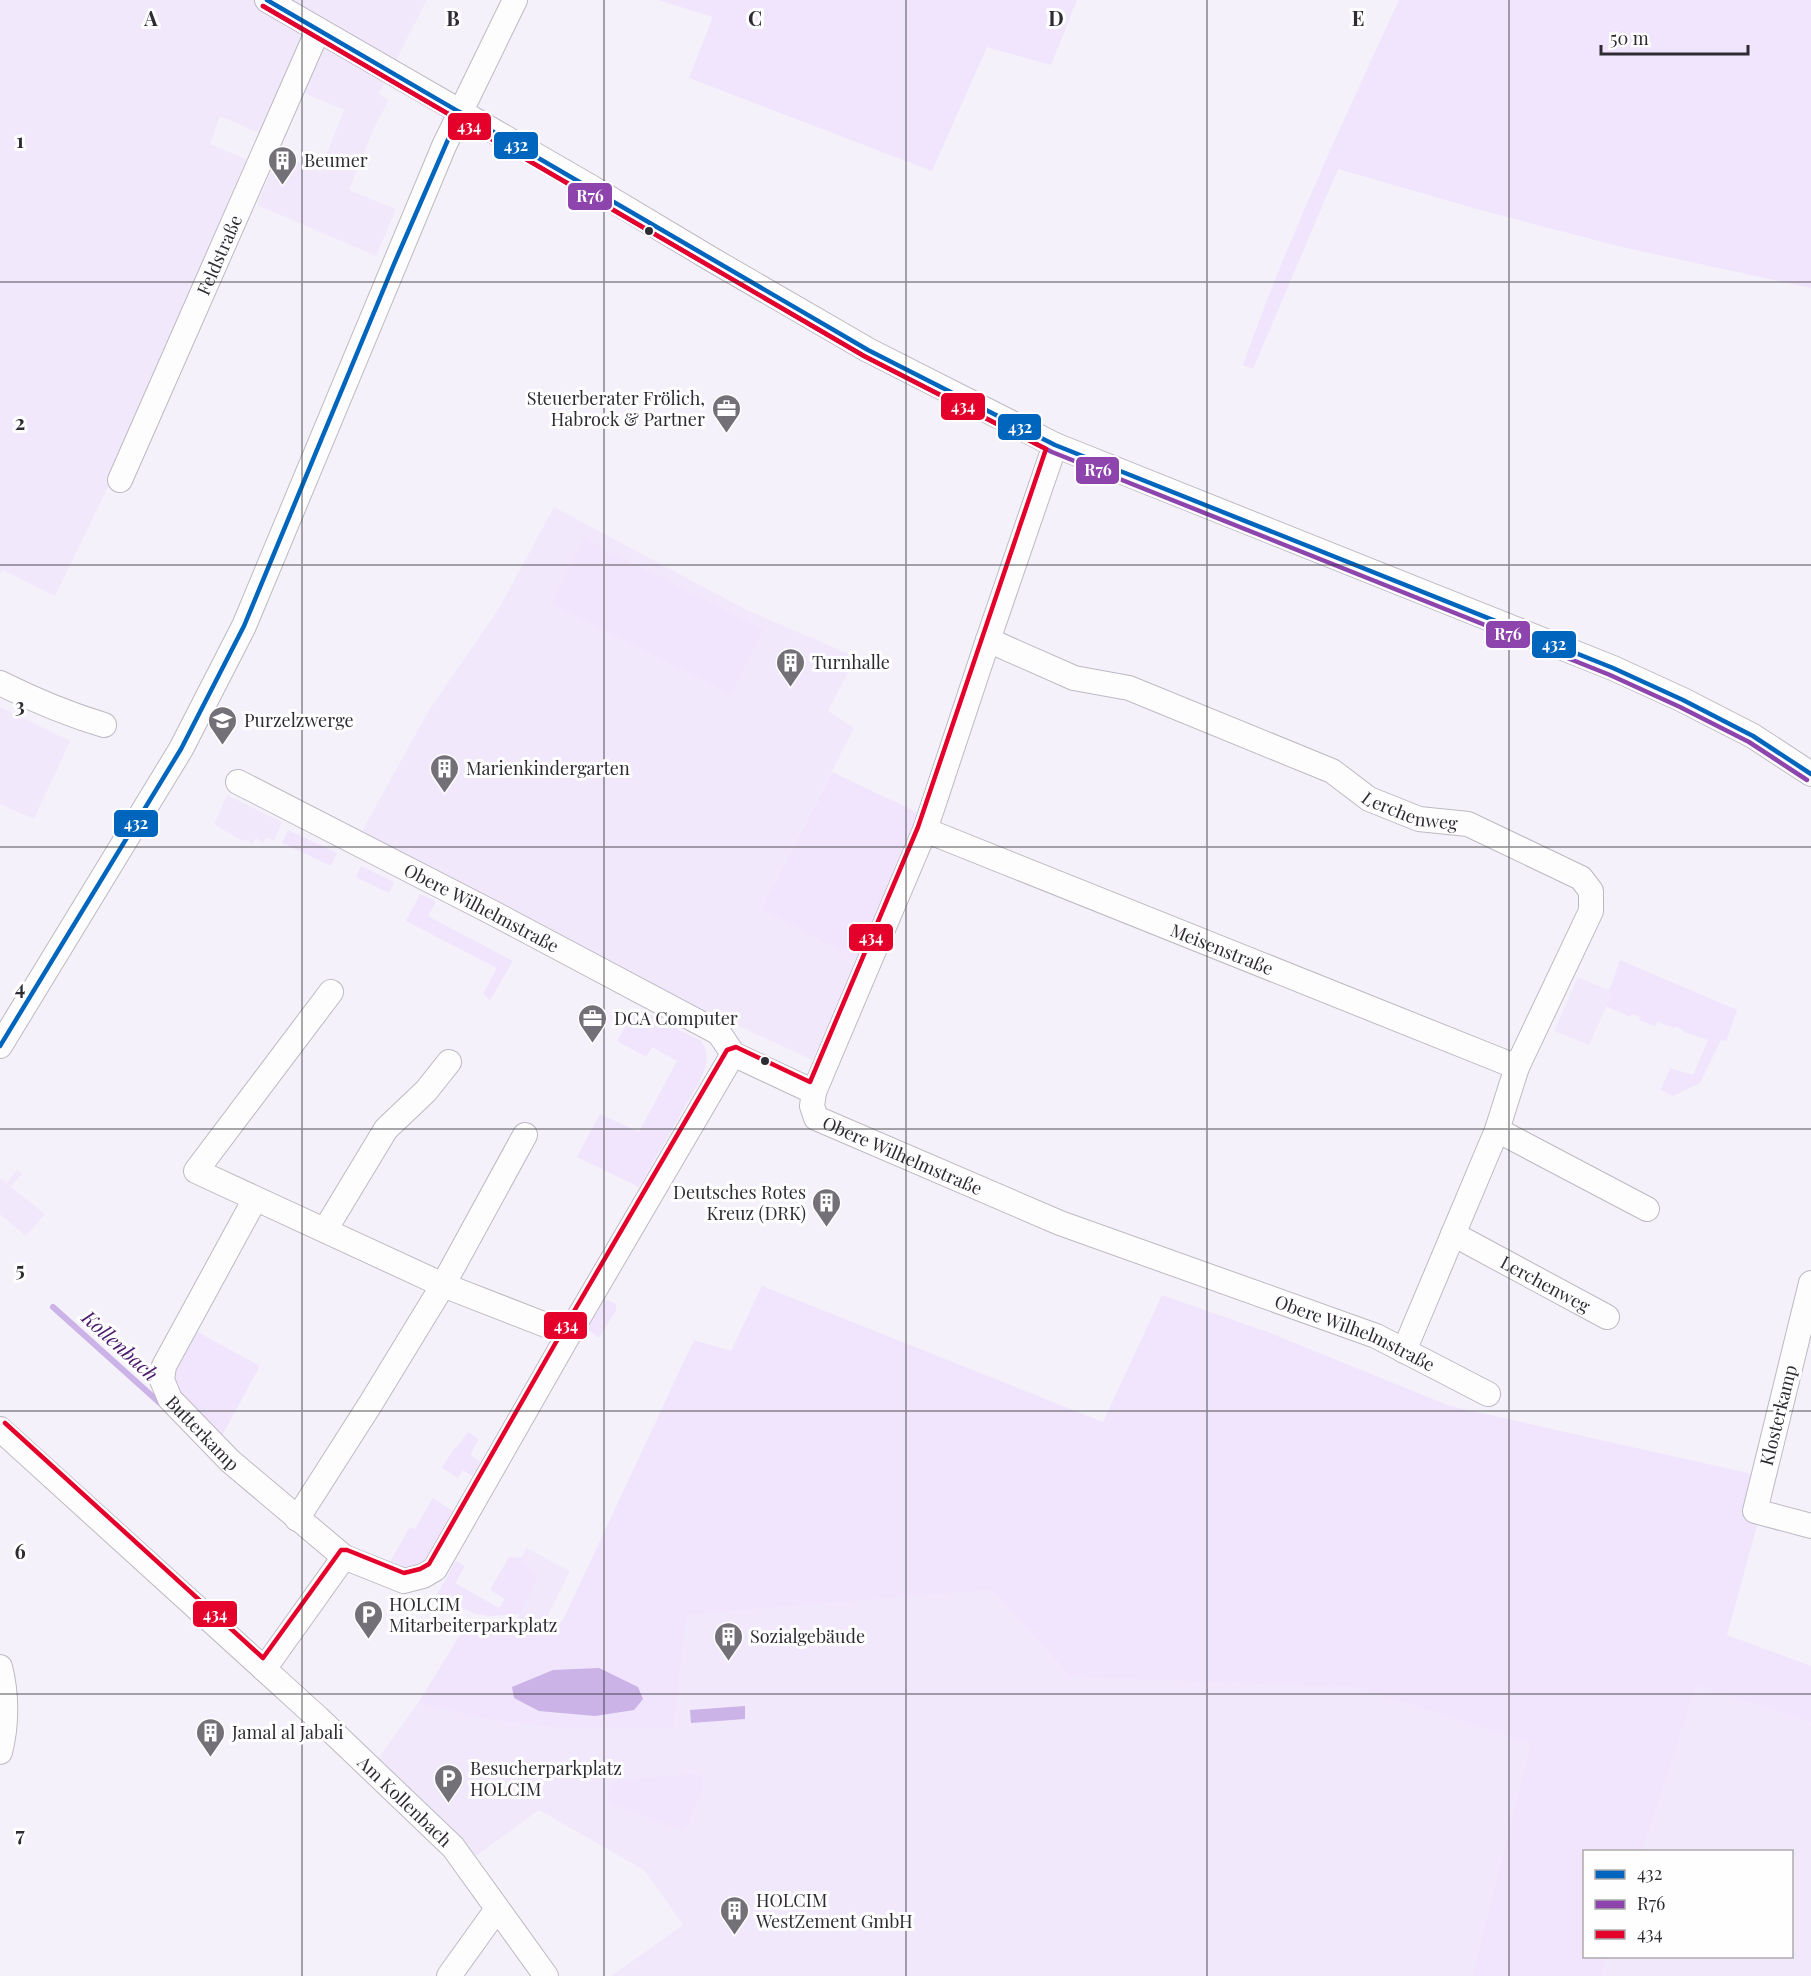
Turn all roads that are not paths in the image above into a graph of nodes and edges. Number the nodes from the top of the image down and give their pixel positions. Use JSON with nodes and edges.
{"nodes":[{"id":1,"x":267,"y":0,"type":"edge"},
{"id":2,"x":515,"y":0,"type":"edge"},
{"id":3,"x":318,"y":30,"type":"junction"},
{"id":4,"x":460,"y":112,"type":"junction"},
{"id":5,"x":1055,"y":445,"type":"junction"},
{"id":6,"x":120,"y":480,"type":"dead end"},
{"id":7,"x":988,"y":640,"type":"junction"},
{"id":8,"x":0,"y":683,"type":"edge"},
{"id":9,"x":104,"y":725,"type":"dead end"},
{"id":10,"x":1811,"y":774,"type":"edge"},
{"id":11,"x":238,"y":782,"type":"dead end"},
{"id":12,"x":925,"y":830,"type":"junction"},
{"id":13,"x":331,"y":992,"type":"dead end"},
{"id":14,"x":7,"y":1018,"type":"edge"},
{"id":15,"x":0,"y":1046,"type":"edge"},
{"id":16,"x":733,"y":1054,"type":"junction"},
{"id":17,"x":449,"y":1062,"type":"dead end"},
{"id":18,"x":1517,"y":1067,"type":"junction"},
{"id":19,"x":814,"y":1092,"type":"junction"},
{"id":20,"x":1497,"y":1130,"type":"junction"},
{"id":21,"x":525,"y":1135,"type":"dead end"},
{"id":22,"x":255,"y":1199,"type":"junction"},
{"id":23,"x":1647,"y":1209,"type":"dead end"},
{"id":24,"x":325,"y":1230,"type":"junction"},
{"id":25,"x":1453,"y":1234,"type":"junction"},
{"id":26,"x":1811,"y":1283,"type":"edge"},
{"id":27,"x":443,"y":1286,"type":"junction"},
{"id":28,"x":1606,"y":1317,"type":"dead end"},
{"id":29,"x":1806,"y":1321,"type":"edge"},
{"id":30,"x":569,"y":1334,"type":"junction"},
{"id":31,"x":1404,"y":1351,"type":"junction"},
{"id":32,"x":1488,"y":1394,"type":"dead end"},
{"id":33,"x":0,"y":1429,"type":"edge"},
{"id":34,"x":297,"y":1519,"type":"junction"},
{"id":35,"x":1811,"y":1526,"type":"edge"},
{"id":36,"x":344,"y":1557,"type":"junction"},
{"id":37,"x":0,"y":1667,"type":"edge"},
{"id":38,"x":264,"y":1669,"type":"junction"},
{"id":39,"x":0,"y":1752,"type":"edge"},
{"id":40,"x":497,"y":1909,"type":"junction"},
{"id":41,"x":449,"y":1976,"type":"edge"},
{"id":42,"x":546,"y":1976,"type":"edge"}],
"edges":[{"from":1,"to":3,"type":"street"},
{"from":2,"to":4,"type":"street"},
{"from":3,"to":4,"type":"street"},
{"from":3,"to":6,"type":"street","name":"Feldstraße"},
{"from":4,"to":5,"type":"street"},
{"from":4,"to":14,"type":"street"},
{"from":5,"to":7,"type":"street"},
{"from":5,"to":10,"type":"street"},
{"from":7,"to":12,"type":"street"},
{"from":7,"to":18,"type":"street","name":"Lerchenweg"},
{"from":8,"to":9,"type":"street"},
{"from":11,"to":16,"type":"street","name":"Obere Wilhelmstraße"},
{"from":12,"to":18,"type":"street","name":"Meisenstraße"},
{"from":12,"to":19,"type":"street"},
{"from":13,"to":22,"type":"street"},
{"from":14,"to":15,"type":"street"},
{"from":16,"to":19,"type":"street","name":"Obere Wilhelmstraße"},
{"from":16,"to":30,"type":"street","name":"Butterkamp"},
{"from":17,"to":24,"type":"street"},
{"from":18,"to":20,"type":"street","name":"Lerchenweg"},
{"from":19,"to":31,"type":"street","name":"Obere Wilhelmstraße"},
{"from":20,"to":23,"type":"street"},
{"from":20,"to":25,"type":"street","name":"Lerchenweg"},
{"from":21,"to":27,"type":"street"},
{"from":22,"to":24,"type":"street"},
{"from":22,"to":34,"type":"street","name":"Butterkamp"},
{"from":24,"to":27,"type":"street"},
{"from":25,"to":28,"type":"street","name":"Lerchenweg"},
{"from":25,"to":31,"type":"street","name":"Lerchenweg"},
{"from":26,"to":29,"type":"street","name":"Klosterkamp"},
{"from":27,"to":30,"type":"street"},
{"from":27,"to":34,"type":"street"},
{"from":29,"to":35,"type":"street","name":"Klosterkamp"},
{"from":30,"to":36,"type":"street","name":"Butterkamp"},
{"from":31,"to":32,"type":"street","name":"Obere Wilhelmstraße"},
{"from":33,"to":38,"type":"street","name":"Am Kollenbach"},
{"from":34,"to":36,"type":"street","name":"Butterkamp"},
{"from":36,"to":38,"type":"street"},
{"from":37,"to":39,"type":"street"},
{"from":38,"to":40,"type":"street","name":"Am Kollenbach"},
{"from":40,"to":41,"type":"street"},
{"from":40,"to":42,"type":"street","name":"Am Kollenbach"}]}
